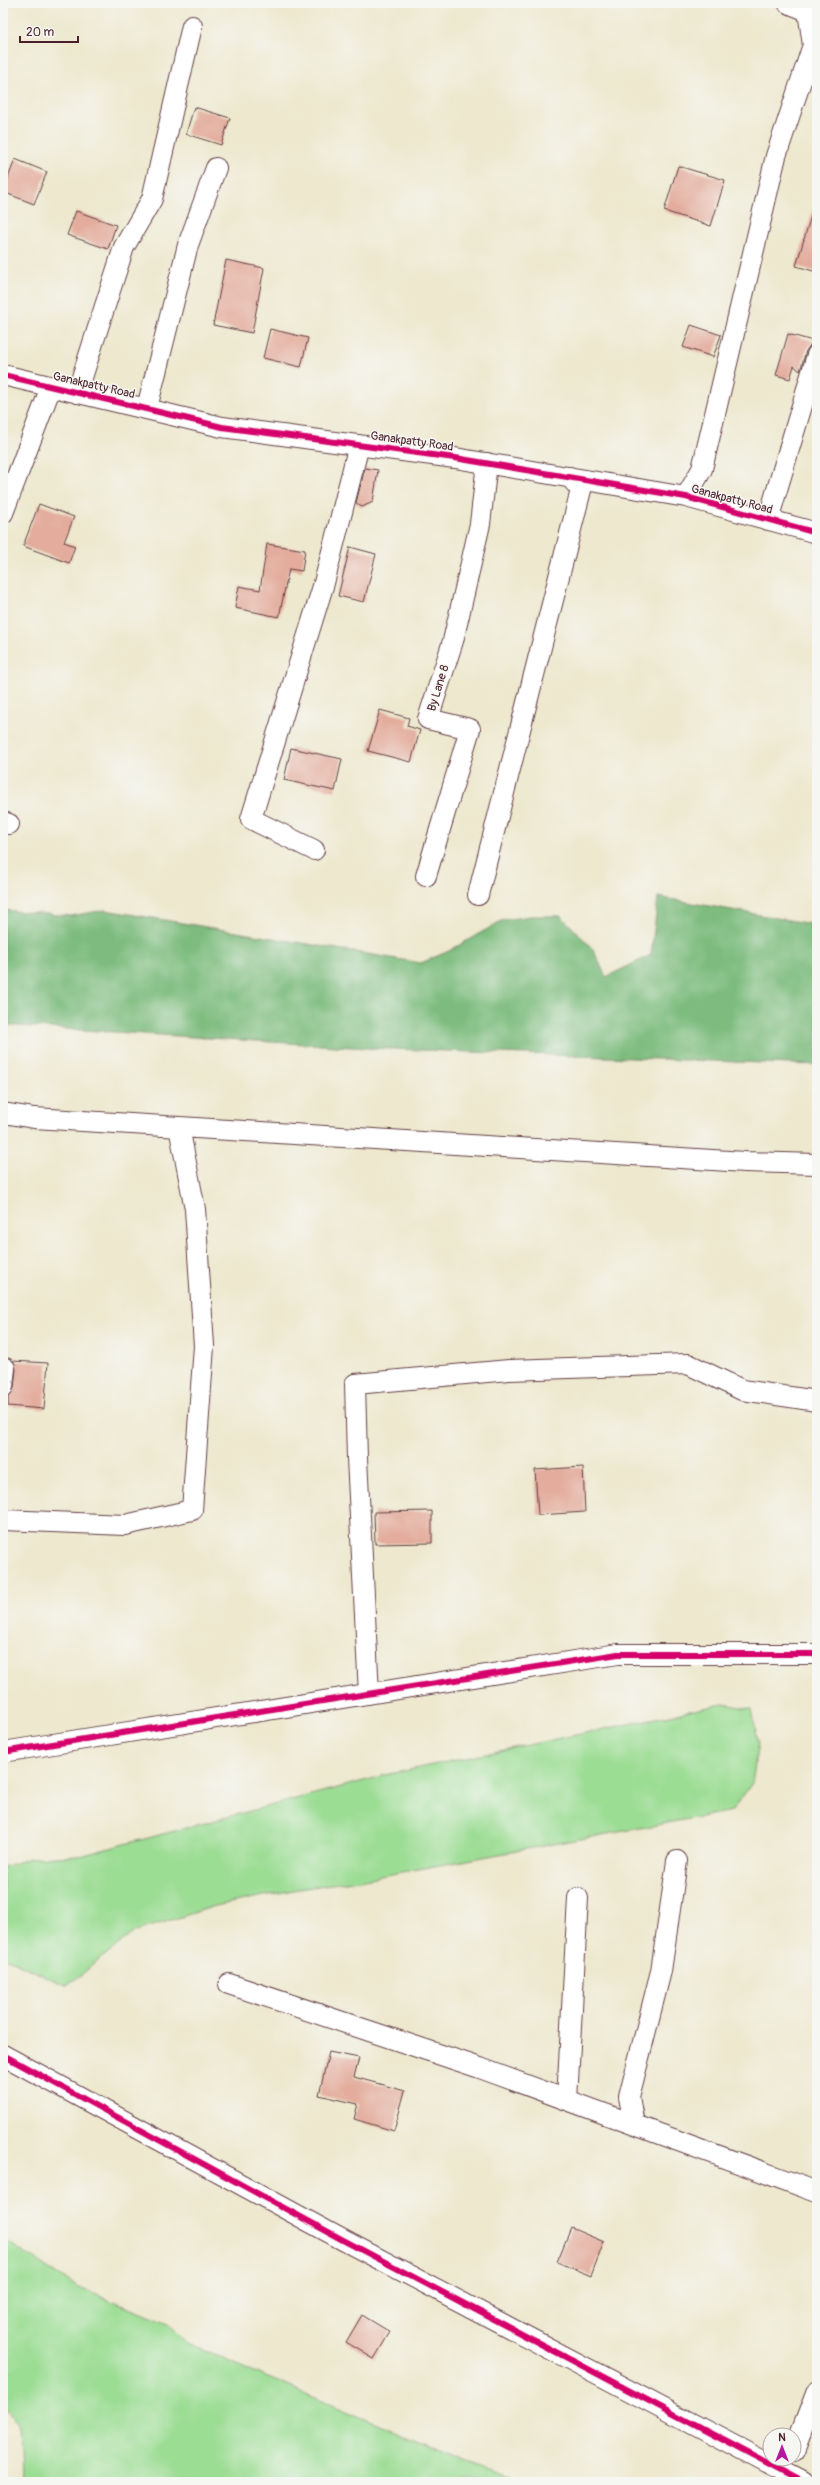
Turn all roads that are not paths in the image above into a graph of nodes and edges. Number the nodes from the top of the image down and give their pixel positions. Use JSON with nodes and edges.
{"nodes":[{"id":1,"x":788,"y":3,"type":"edge"},
{"id":2,"x":809,"y":7,"type":"edge"},
{"id":3,"x":192,"y":26,"type":"dead end"},
{"id":4,"x":216,"y":168,"type":"dead end"},
{"id":5,"x":817,"y":355,"type":"edge"},
{"id":6,"x":3,"y":375,"type":"edge"},
{"id":7,"x":50,"y":387,"type":"junction"},
{"id":8,"x":77,"y":393,"type":"junction"},
{"id":9,"x":147,"y":408,"type":"junction"},
{"id":10,"x":359,"y":445,"type":"junction"},
{"id":11,"x":487,"y":463,"type":"junction"},
{"id":12,"x":570,"y":478,"type":"junction"},
{"id":13,"x":686,"y":497,"type":"junction"},
{"id":14,"x":3,"y":513,"type":"edge"},
{"id":15,"x":768,"y":520,"type":"junction"},
{"id":16,"x":817,"y":533,"type":"edge"},
{"id":17,"x":314,"y":850,"type":"dead end"},
{"id":18,"x":426,"y":876,"type":"dead end"},
{"id":19,"x":478,"y":895,"type":"dead end"},
{"id":20,"x":3,"y":1113,"type":"edge"},
{"id":21,"x":179,"y":1127,"type":"junction"},
{"id":22,"x":817,"y":1164,"type":"edge"},
{"id":23,"x":817,"y":1401,"type":"edge"},
{"id":24,"x":3,"y":1520,"type":"edge"},
{"id":25,"x":817,"y":1654,"type":"edge"},
{"id":26,"x":369,"y":1694,"type":"junction"},
{"id":27,"x":3,"y":1752,"type":"edge"},
{"id":28,"x":677,"y":1861,"type":"dead end"},
{"id":29,"x":578,"y":1898,"type":"dead end"},
{"id":30,"x":229,"y":1984,"type":"dead end"},
{"id":31,"x":3,"y":2055,"type":"edge"},
{"id":32,"x":567,"y":2100,"type":"junction"},
{"id":33,"x":634,"y":2124,"type":"junction"},
{"id":34,"x":817,"y":2192,"type":"edge"},
{"id":35,"x":817,"y":2391,"type":"edge"},
{"id":36,"x":802,"y":2430,"type":"edge"},
{"id":37,"x":762,"y":2452,"type":"edge"},
{"id":38,"x":787,"y":2467,"type":"edge"},
{"id":39,"x":803,"y":2482,"type":"edge"}],
"edges":[{"from":1,"to":2,"type":"street"},
{"from":2,"to":13,"type":"street"},
{"from":3,"to":8,"type":"street"},
{"from":4,"to":9,"type":"street"},
{"from":5,"to":15,"type":"street"},
{"from":6,"to":7,"type":"street","name":"Ganakpatty Road"},
{"from":7,"to":8,"type":"street","name":"Ganakpatty Road"},
{"from":7,"to":14,"type":"street"},
{"from":8,"to":9,"type":"street","name":"Ganakpatty Road"},
{"from":9,"to":10,"type":"street","name":"Ganakpatty Road"},
{"from":10,"to":11,"type":"street","name":"Ganakpatty Road"},
{"from":10,"to":17,"type":"street"},
{"from":11,"to":12,"type":"street","name":"Ganakpatty Road"},
{"from":11,"to":18,"type":"street","name":"By Lane 8"},
{"from":12,"to":13,"type":"street","name":"Ganakpatty Road"},
{"from":12,"to":19,"type":"street"},
{"from":13,"to":15,"type":"street","name":"Ganakpatty Road"},
{"from":15,"to":16,"type":"street","name":"Ganakpatty Road"},
{"from":20,"to":21,"type":"street"},
{"from":21,"to":22,"type":"street"},
{"from":21,"to":24,"type":"street"},
{"from":23,"to":26,"type":"street"},
{"from":25,"to":26,"type":"street"},
{"from":26,"to":27,"type":"street"},
{"from":28,"to":33,"type":"street"},
{"from":29,"to":32,"type":"street"},
{"from":30,"to":32,"type":"street"},
{"from":31,"to":37,"type":"street"},
{"from":32,"to":33,"type":"street"},
{"from":33,"to":34,"type":"street"},
{"from":35,"to":36,"type":"street"},
{"from":38,"to":39,"type":"street"}]}
